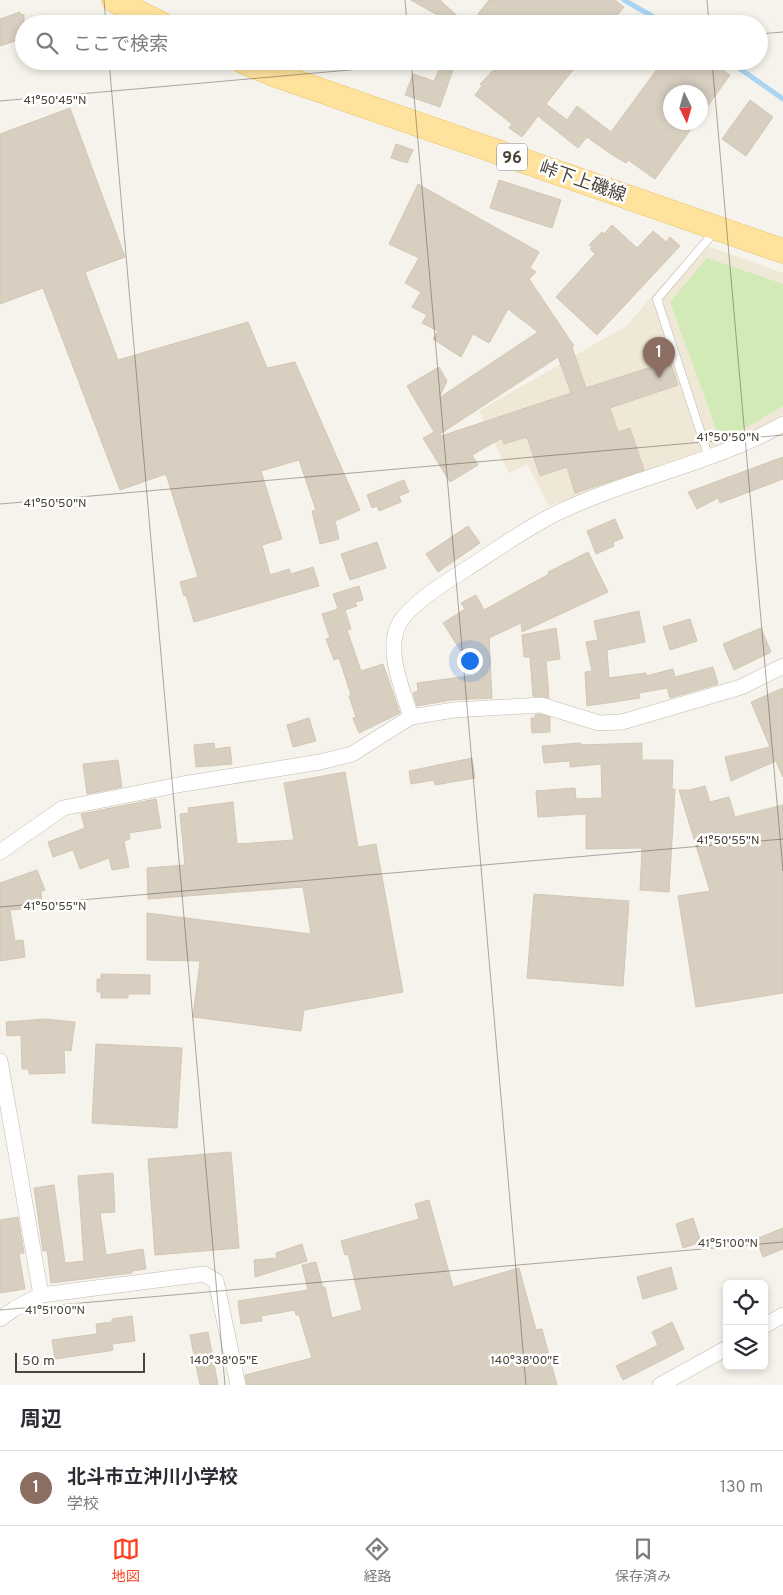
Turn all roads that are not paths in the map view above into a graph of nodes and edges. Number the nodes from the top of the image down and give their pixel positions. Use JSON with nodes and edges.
{"nodes":[{"id":1,"x":114,"y":0,"type":"edge"},
{"id":2,"x":143,"y":15,"type":"edge"},
{"id":3,"x":263,"y":70,"type":"edge"},
{"id":4,"x":718,"y":228,"type":"junction"},
{"id":5,"x":783,"y":250,"type":"edge"},
{"id":6,"x":783,"y":424,"type":"edge"},
{"id":7,"x":709,"y":458,"type":"junction"},
{"id":8,"x":783,"y":666,"type":"edge"},
{"id":9,"x":411,"y":717,"type":"junction"},
{"id":10,"x":0,"y":852,"type":"edge"},
{"id":11,"x":0,"y":1061,"type":"edge"},
{"id":12,"x":41,"y":1296,"type":"junction"},
{"id":13,"x":783,"y":1315,"type":"edge"},
{"id":14,"x":0,"y":1319,"type":"edge"},
{"id":15,"x":766,"y":1325,"type":"edge"},
{"id":16,"x":723,"y":1350,"type":"edge"},
{"id":17,"x":238,"y":1385,"type":"edge"},
{"id":18,"x":660,"y":1385,"type":"edge"}],
"edges":[{"from":1,"to":2,"type":"main road"},
{"from":3,"to":4,"type":"main road","name":"峠下上磯線","number":"96"},
{"from":4,"to":5,"type":"main road","name":"峠下上磯線","number":"96"},
{"from":4,"to":7,"type":"lane"},
{"from":6,"to":7,"type":"street"},
{"from":7,"to":9,"type":"street"},
{"from":8,"to":9,"type":"street"},
{"from":9,"to":10,"type":"street"},
{"from":11,"to":12,"type":"street"},
{"from":12,"to":14,"type":"street"},
{"from":12,"to":17,"type":"street"},
{"from":13,"to":15,"type":"street"},
{"from":16,"to":18,"type":"street"}]}
